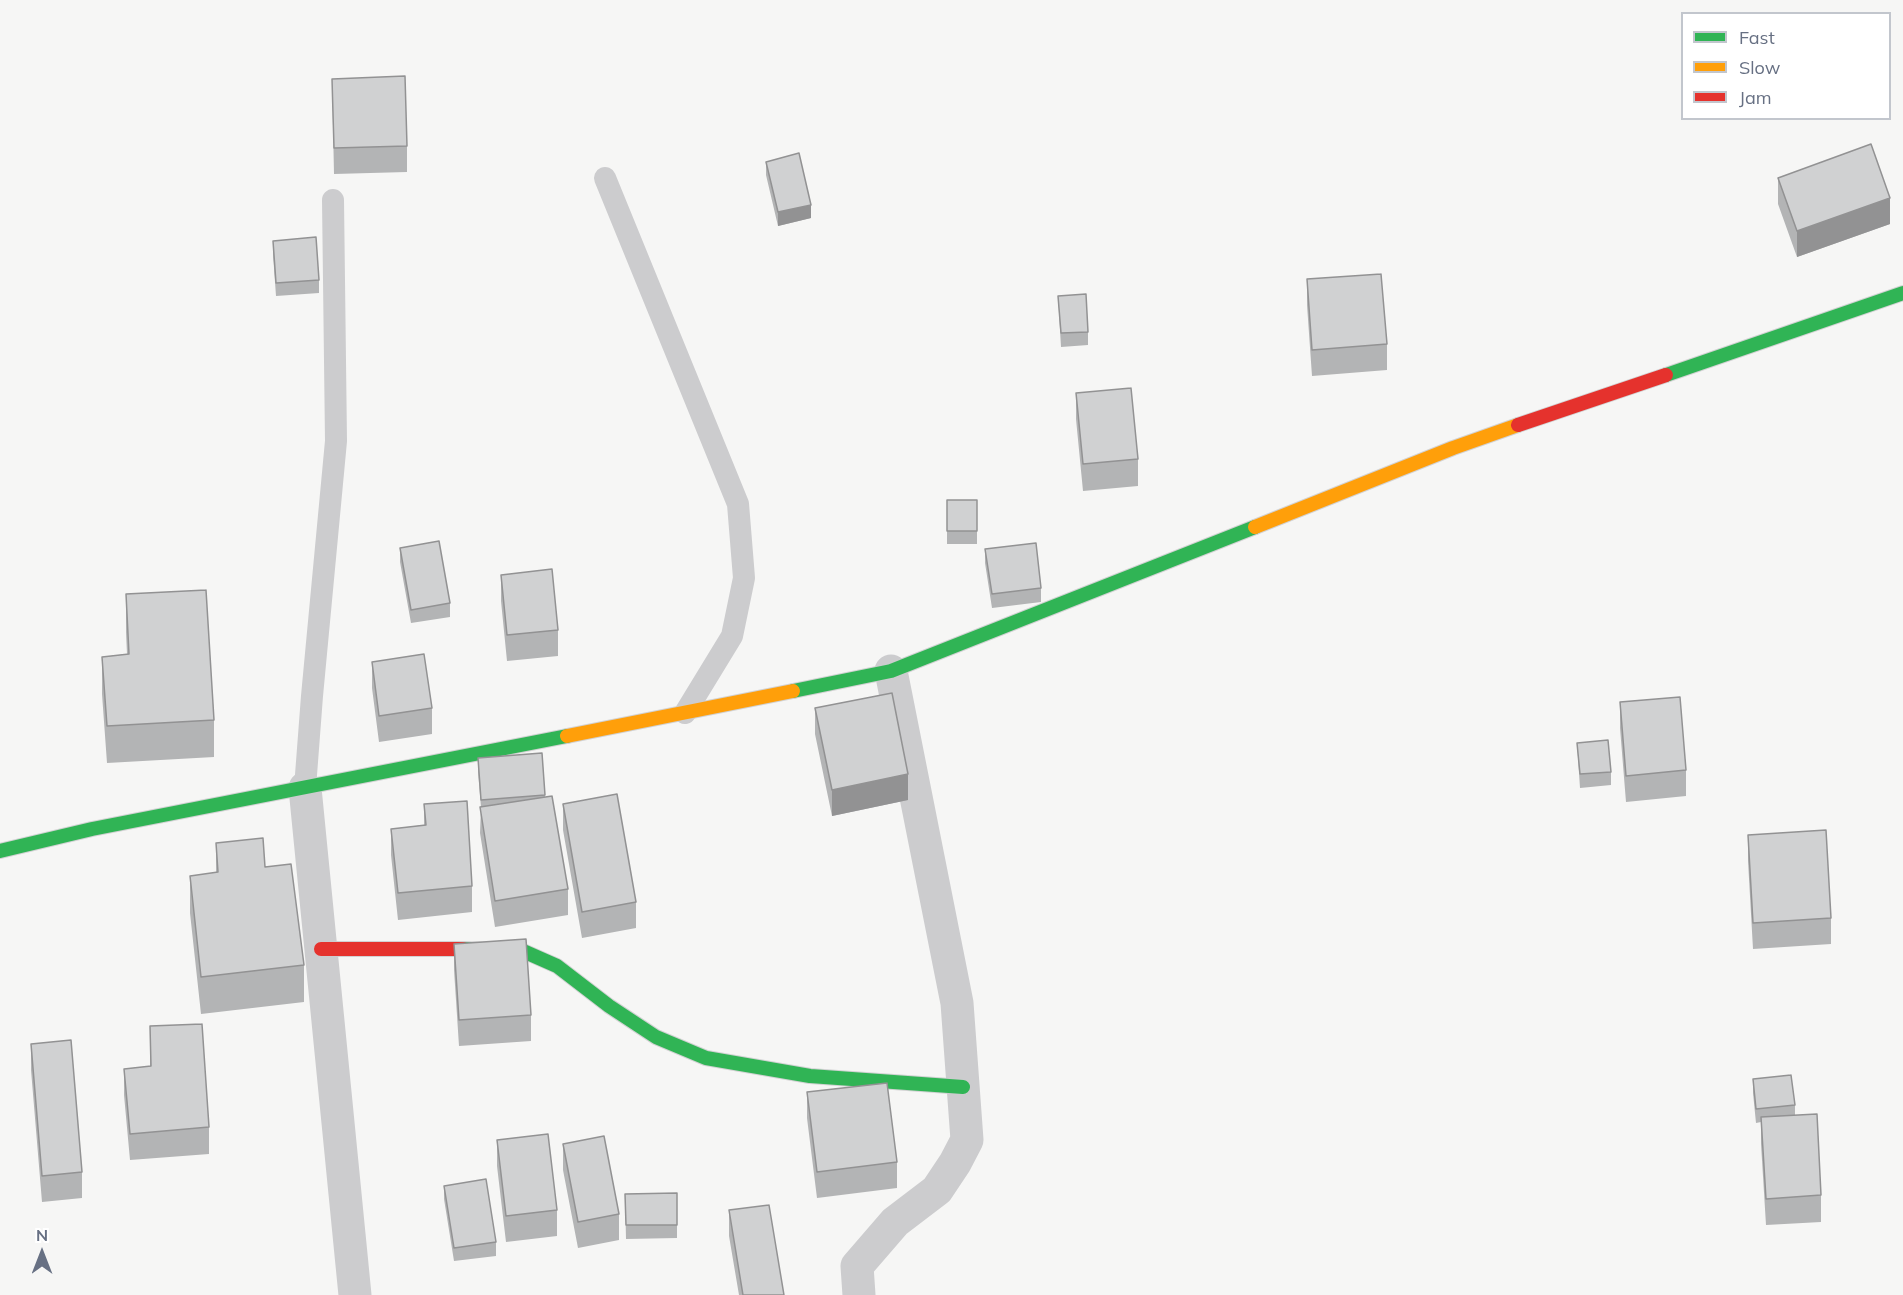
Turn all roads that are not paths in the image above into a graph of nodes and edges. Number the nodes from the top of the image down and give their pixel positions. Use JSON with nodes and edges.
{"nodes":[{"id":1,"x":605,"y":178,"type":"dead end"},
{"id":2,"x":333,"y":200,"type":"dead end"},
{"id":3,"x":1903,"y":293,"type":"edge"},
{"id":4,"x":891,"y":671,"type":"junction"},
{"id":5,"x":685,"y":713,"type":"junction"},
{"id":6,"x":305,"y":788,"type":"junction"},
{"id":7,"x":0,"y":851,"type":"edge"},
{"id":8,"x":321,"y":949,"type":"junction"},
{"id":9,"x":963,"y":1087,"type":"junction"},
{"id":10,"x":355,"y":1295,"type":"edge"},
{"id":11,"x":859,"y":1295,"type":"edge"}],
"edges":[{"from":1,"to":5,"type":"lane"},
{"from":2,"to":6,"type":"lane"},
{"from":3,"to":4,"type":"street"},
{"from":4,"to":5,"type":"street"},
{"from":4,"to":9,"type":"street"},
{"from":5,"to":6,"type":"street"},
{"from":6,"to":7,"type":"street"},
{"from":6,"to":8,"type":"street"},
{"from":8,"to":9,"type":"street"},
{"from":8,"to":10,"type":"street"},
{"from":9,"to":11,"type":"street"}]}
